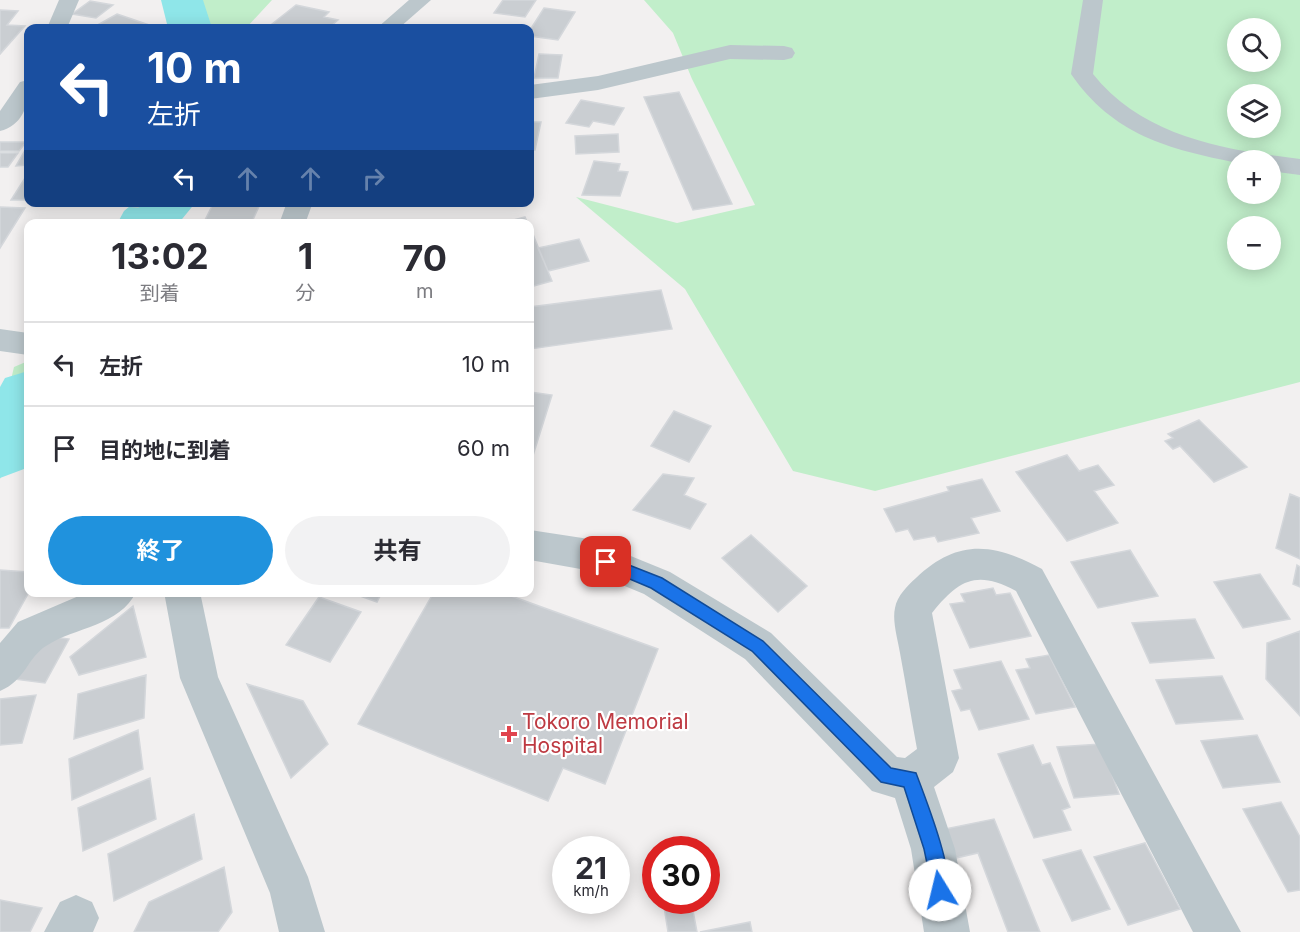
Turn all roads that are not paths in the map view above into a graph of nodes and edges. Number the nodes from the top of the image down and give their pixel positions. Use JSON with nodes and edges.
{"nodes":[{"id":1,"x":69,"y":0,"type":"edge"},
{"id":2,"x":421,"y":0,"type":"edge"},
{"id":3,"x":1093,"y":0,"type":"edge"},
{"id":4,"x":59,"y":24,"type":"edge"},
{"id":5,"x":392,"y":24,"type":"edge"},
{"id":6,"x":784,"y":53,"type":"dead end"},
{"id":7,"x":534,"y":91,"type":"edge"},
{"id":8,"x":24,"y":93,"type":"edge"},
{"id":9,"x":0,"y":124,"type":"edge"},
{"id":10,"x":1227,"y":152,"type":"edge"},
{"id":11,"x":1281,"y":164,"type":"edge"},
{"id":12,"x":1300,"y":167,"type":"edge"},
{"id":13,"x":0,"y":340,"type":"edge"},
{"id":14,"x":24,"y":343,"type":"edge"},
{"id":15,"x":534,"y":545,"type":"edge"},
{"id":16,"x":112,"y":597,"type":"edge"},
{"id":17,"x":183,"y":597,"type":"edge"},
{"id":18,"x":0,"y":672,"type":"edge"},
{"id":19,"x":910,"y":779,"type":"junction"},
{"id":20,"x":302,"y":932,"type":"edge"},
{"id":21,"x":947,"y":932,"type":"edge"},
{"id":22,"x":1218,"y":932,"type":"edge"}],
"edges":[{"from":1,"to":4,"type":"street"},
{"from":2,"to":5,"type":"street"},
{"from":3,"to":10,"type":"street"},
{"from":6,"to":7,"type":"street"},
{"from":8,"to":9,"type":"street"},
{"from":11,"to":12,"type":"street"},
{"from":13,"to":14,"type":"street"},
{"from":15,"to":19,"type":"street"},
{"from":16,"to":18,"type":"street"},
{"from":17,"to":20,"type":"street"},
{"from":19,"to":21,"type":"street"},
{"from":19,"to":22,"type":"street"}]}
